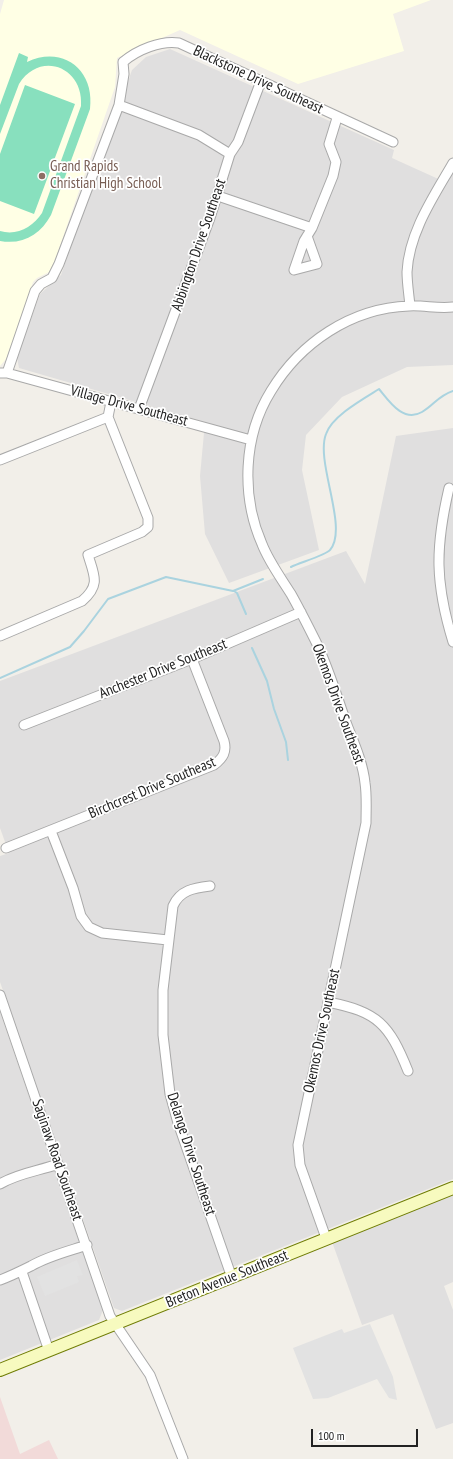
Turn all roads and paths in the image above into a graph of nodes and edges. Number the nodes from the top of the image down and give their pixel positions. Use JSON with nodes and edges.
{"nodes":[{"id":1,"x":123,"y":62,"type":"joint"},
{"id":2,"x":261,"y":82,"type":"junction"},
{"id":3,"x":119,"y":105,"type":"junction"},
{"id":4,"x":337,"y":118,"type":"junction"},
{"id":5,"x":393,"y":142,"type":"dead end"},
{"id":6,"x":230,"y":154,"type":"junction"},
{"id":7,"x":453,"y":162,"type":"edge"},
{"id":8,"x":218,"y":196,"type":"junction"},
{"id":9,"x":410,"y":306,"type":"junction"},
{"id":10,"x":453,"y":307,"type":"edge"},
{"id":11,"x":4,"y":373,"type":"edge"},
{"id":12,"x":111,"y":402,"type":"junction"},
{"id":13,"x":139,"y":409,"type":"junction"},
{"id":14,"x":108,"y":416,"type":"junction"},
{"id":15,"x":251,"y":440,"type":"junction"},
{"id":16,"x":0,"y":460,"type":"edge"},
{"id":17,"x":449,"y":488,"type":"dead end"},
{"id":18,"x":302,"y":612,"type":"junction"},
{"id":19,"x":0,"y":636,"type":"edge"},
{"id":20,"x":453,"y":642,"type":"edge"},
{"id":21,"x":192,"y":659,"type":"junction"},
{"id":22,"x":24,"y":725,"type":"dead end"},
{"id":23,"x":51,"y":830,"type":"junction"},
{"id":24,"x":6,"y":848,"type":"dead end"},
{"id":25,"x":210,"y":886,"type":"dead end"},
{"id":26,"x":168,"y":940,"type":"junction"},
{"id":27,"x":0,"y":995,"type":"edge"},
{"id":28,"x":328,"y":1002,"type":"junction"},
{"id":29,"x":408,"y":1071,"type":"dead end"},
{"id":30,"x":58,"y":1164,"type":"junction"},
{"id":31,"x":0,"y":1184,"type":"edge"},
{"id":32,"x":453,"y":1188,"type":"edge"},
{"id":33,"x":326,"y":1238,"type":"junction"},
{"id":34,"x":87,"y":1245,"type":"junction"},
{"id":35,"x":22,"y":1272,"type":"junction"},
{"id":36,"x":232,"y":1278,"type":"junction"},
{"id":37,"x":0,"y":1280,"type":"edge"},
{"id":38,"x":116,"y":1324,"type":"junction"},
{"id":39,"x":49,"y":1351,"type":"junction"},
{"id":40,"x":0,"y":1370,"type":"edge"},
{"id":41,"x":183,"y":1459,"type":"edge"}],
"edges":[{"from":1,"to":2,"type":"street","name":"Blackstone Drive Southeast"},
{"from":1,"to":3,"type":"street","name":"Village Drive Southeast"},
{"from":2,"to":4,"type":"street","name":"Blackstone Drive Southeast"},
{"from":2,"to":6,"type":"street","name":"Abbington Drive Southeast"},
{"from":3,"to":6,"type":"street"},
{"from":3,"to":11,"type":"street","name":"Village Drive Southeast"},
{"from":4,"to":5,"type":"street","name":"Blackstone Drive Southeast"},
{"from":4,"to":8,"type":"street"},
{"from":6,"to":8,"type":"street","name":"Abbington Drive Southeast"},
{"from":7,"to":9,"type":"street"},
{"from":8,"to":13,"type":"street","name":"Abbington Drive Southeast"},
{"from":9,"to":10,"type":"street","name":"Okemos Drive Southeast"},
{"from":9,"to":15,"type":"street","name":"Okemos Drive Southeast"},
{"from":11,"to":12,"type":"street","name":"Village Drive Southeast"},
{"from":12,"to":13,"type":"street","name":"Village Drive Southeast"},
{"from":12,"to":14,"type":"street"},
{"from":13,"to":15,"type":"street","name":"Village Drive Southeast"},
{"from":14,"to":16,"type":"street"},
{"from":14,"to":19,"type":"street"},
{"from":15,"to":18,"type":"street","name":"Okemos Drive Southeast"},
{"from":17,"to":20,"type":"street"},
{"from":18,"to":21,"type":"street","name":"Anchester Drive Southeast"},
{"from":18,"to":28,"type":"street","name":"Okemos Drive Southeast"},
{"from":21,"to":22,"type":"street","name":"Anchester Drive Southeast"},
{"from":21,"to":23,"type":"street","name":"Birchcrest Drive Southeast"},
{"from":23,"to":24,"type":"street","name":"Birchcrest Drive Southeast"},
{"from":23,"to":26,"type":"street"},
{"from":25,"to":26,"type":"street","name":"Delange Drive Southeast"},
{"from":26,"to":36,"type":"street","name":"Delange Drive Southeast"},
{"from":27,"to":30,"type":"street","name":"Saginaw Road Southeast"},
{"from":28,"to":29,"type":"street"},
{"from":28,"to":33,"type":"street","name":"Okemos Drive Southeast"},
{"from":30,"to":31,"type":"street"},
{"from":30,"to":34,"type":"street","name":"Saginaw Road Southeast"},
{"from":32,"to":33,"type":"main road","name":"Breton Avenue Southeast"},
{"from":33,"to":36,"type":"main road","name":"Breton Avenue Southeast"},
{"from":34,"to":35,"type":"street"},
{"from":34,"to":38,"type":"street","name":"Saginaw Road Southeast"},
{"from":35,"to":37,"type":"street"},
{"from":35,"to":39,"type":"street"},
{"from":36,"to":38,"type":"main road","name":"Breton Avenue Southeast"},
{"from":38,"to":39,"type":"main road","name":"Breton Avenue Southeast"},
{"from":38,"to":41,"type":"street","name":"Saginaw Road Southeast"},
{"from":39,"to":40,"type":"main road","name":"Breton Avenue Southeast"}]}
